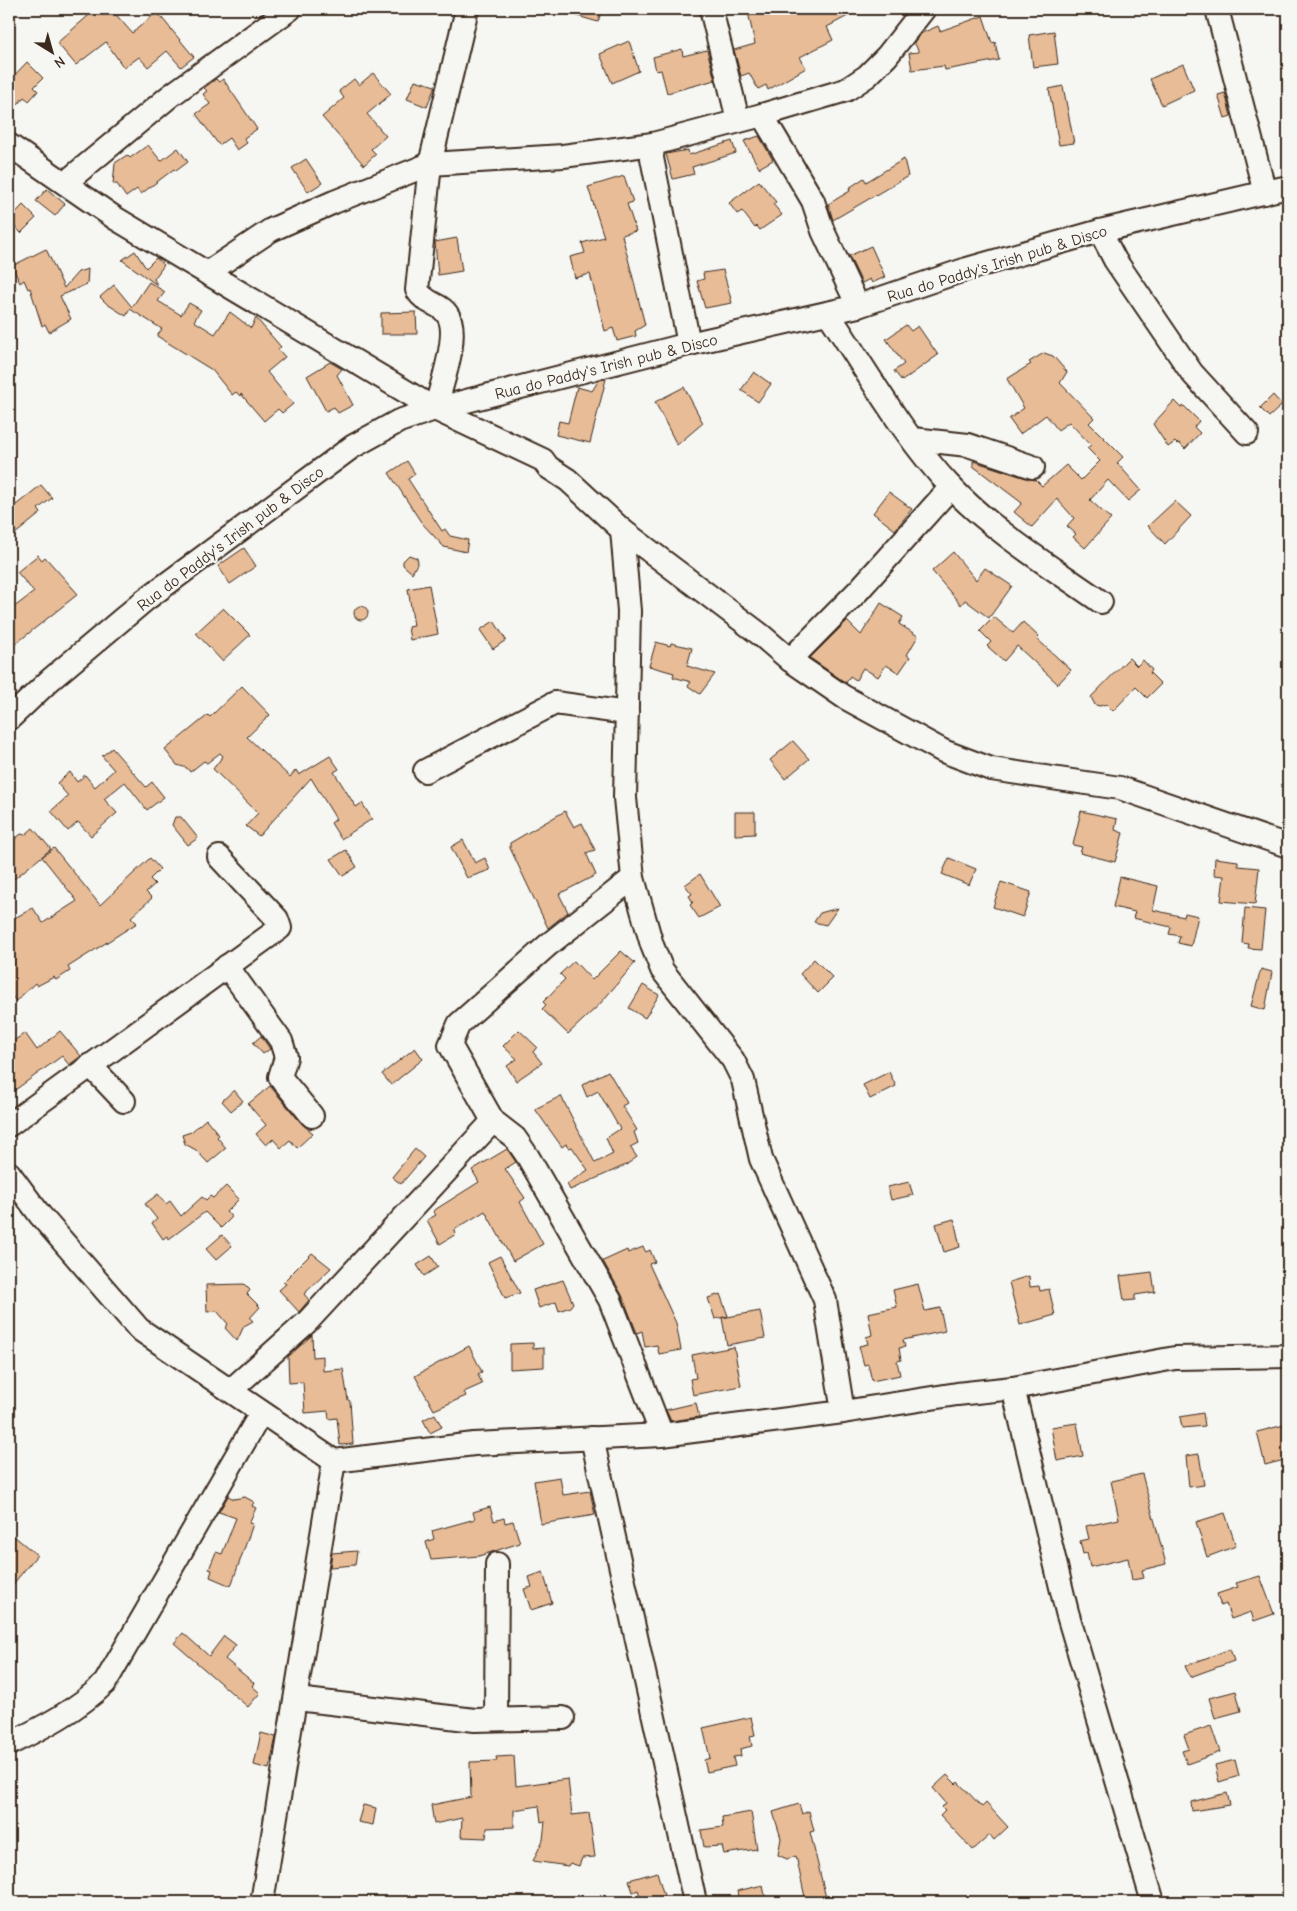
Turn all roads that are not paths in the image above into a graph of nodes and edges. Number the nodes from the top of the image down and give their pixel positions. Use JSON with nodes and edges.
{"nodes":[{"id":1,"x":290,"y":9,"type":"edge"},
{"id":2,"x":467,"y":9,"type":"edge"},
{"id":3,"x":711,"y":9,"type":"edge"},
{"id":4,"x":924,"y":9,"type":"edge"},
{"id":5,"x":1217,"y":9,"type":"edge"},
{"id":6,"x":762,"y":115,"type":"junction"},
{"id":7,"x":738,"y":120,"type":"junction"},
{"id":8,"x":653,"y":144,"type":"junction"},
{"id":9,"x":9,"y":145,"type":"edge"},
{"id":10,"x":430,"y":164,"type":"junction"},
{"id":11,"x":65,"y":183,"type":"junction"},
{"id":12,"x":1288,"y":187,"type":"edge"},
{"id":13,"x":1265,"y":193,"type":"junction"},
{"id":14,"x":1100,"y":231,"type":"junction"},
{"id":15,"x":207,"y":273,"type":"junction"},
{"id":16,"x":858,"y":306,"type":"junction"},
{"id":17,"x":828,"y":313,"type":"junction"},
{"id":18,"x":688,"y":344,"type":"junction"},
{"id":19,"x":436,"y":409,"type":"junction"},
{"id":20,"x":1247,"y":433,"type":"dead end"},
{"id":21,"x":913,"y":439,"type":"junction"},
{"id":22,"x":1033,"y":466,"type":"dead end"},
{"id":23,"x":951,"y":487,"type":"junction"},
{"id":24,"x":622,"y":530,"type":"junction"},
{"id":25,"x":1101,"y":602,"type":"dead end"},
{"id":26,"x":790,"y":660,"type":"junction"},
{"id":27,"x":627,"y":713,"type":"junction"},
{"id":28,"x":9,"y":720,"type":"edge"},
{"id":29,"x":425,"y":771,"type":"dead end"},
{"id":30,"x":1288,"y":846,"type":"edge"},
{"id":31,"x":218,"y":856,"type":"dead end"},
{"id":32,"x":633,"y":878,"type":"junction"},
{"id":33,"x":227,"y":966,"type":"junction"},
{"id":34,"x":90,"y":1064,"type":"junction"},
{"id":35,"x":124,"y":1101,"type":"dead end"},
{"id":36,"x":312,"y":1116,"type":"dead end"},
{"id":37,"x":493,"y":1120,"type":"junction"},
{"id":38,"x":9,"y":1125,"type":"edge"},
{"id":39,"x":9,"y":1173,"type":"edge"},
{"id":40,"x":1288,"y":1356,"type":"edge"},
{"id":41,"x":1012,"y":1388,"type":"junction"},
{"id":42,"x":231,"y":1390,"type":"junction"},
{"id":43,"x":844,"y":1412,"type":"junction"},
{"id":44,"x":261,"y":1413,"type":"junction"},
{"id":45,"x":662,"y":1435,"type":"junction"},
{"id":46,"x":592,"y":1438,"type":"junction"},
{"id":47,"x":334,"y":1461,"type":"junction"},
{"id":48,"x":497,"y":1564,"type":"dead end"},
{"id":49,"x":297,"y":1699,"type":"junction"},
{"id":50,"x":563,"y":1718,"type":"dead end"},
{"id":51,"x":496,"y":1719,"type":"junction"},
{"id":52,"x":9,"y":1744,"type":"edge"},
{"id":53,"x":262,"y":1902,"type":"edge"},
{"id":54,"x":695,"y":1902,"type":"edge"},
{"id":55,"x":1153,"y":1902,"type":"edge"}],
"edges":[{"from":1,"to":11,"type":"street"},
{"from":2,"to":10,"type":"street"},
{"from":3,"to":7,"type":"street"},
{"from":4,"to":6,"type":"street"},
{"from":5,"to":13,"type":"street"},
{"from":6,"to":7,"type":"street"},
{"from":6,"to":16,"type":"street"},
{"from":7,"to":8,"type":"street"},
{"from":8,"to":10,"type":"street"},
{"from":8,"to":18,"type":"street"},
{"from":9,"to":11,"type":"street"},
{"from":10,"to":15,"type":"street"},
{"from":10,"to":19,"type":"street"},
{"from":11,"to":15,"type":"street"},
{"from":12,"to":13,"type":"street","name":"Rua do Paddy's Irish pub & Disco"},
{"from":13,"to":14,"type":"street","name":"Rua do Paddy's Irish pub & Disco"},
{"from":14,"to":16,"type":"street","name":"Rua do Paddy's Irish pub & Disco"},
{"from":14,"to":20,"type":"street"},
{"from":15,"to":19,"type":"street"},
{"from":16,"to":17,"type":"street","name":"Rua do Paddy's Irish pub & Disco"},
{"from":17,"to":18,"type":"street","name":"Rua do Paddy's Irish pub & Disco"},
{"from":17,"to":21,"type":"street"},
{"from":18,"to":19,"type":"street","name":"Rua do Paddy's Irish pub & Disco"},
{"from":19,"to":24,"type":"street"},
{"from":19,"to":28,"type":"street","name":"Rua do Paddy's Irish pub & Disco"},
{"from":21,"to":22,"type":"street"},
{"from":21,"to":23,"type":"street"},
{"from":23,"to":25,"type":"street"},
{"from":23,"to":26,"type":"street"},
{"from":24,"to":26,"type":"street"},
{"from":24,"to":27,"type":"street"},
{"from":26,"to":30,"type":"street"},
{"from":27,"to":29,"type":"street"},
{"from":27,"to":32,"type":"street"},
{"from":31,"to":33,"type":"street"},
{"from":32,"to":37,"type":"street"},
{"from":32,"to":43,"type":"street"},
{"from":33,"to":34,"type":"street"},
{"from":33,"to":36,"type":"street"},
{"from":34,"to":35,"type":"street"},
{"from":34,"to":38,"type":"street"},
{"from":37,"to":42,"type":"street"},
{"from":37,"to":45,"type":"street"},
{"from":39,"to":42,"type":"street"},
{"from":40,"to":41,"type":"street"},
{"from":41,"to":43,"type":"street"},
{"from":41,"to":55,"type":"street"},
{"from":42,"to":44,"type":"street"},
{"from":43,"to":45,"type":"street"},
{"from":44,"to":47,"type":"street"},
{"from":44,"to":52,"type":"street"},
{"from":45,"to":46,"type":"street"},
{"from":46,"to":47,"type":"street"},
{"from":46,"to":54,"type":"street"},
{"from":47,"to":49,"type":"street"},
{"from":48,"to":51,"type":"street"},
{"from":49,"to":51,"type":"street"},
{"from":49,"to":53,"type":"street"},
{"from":50,"to":51,"type":"street"}]}
